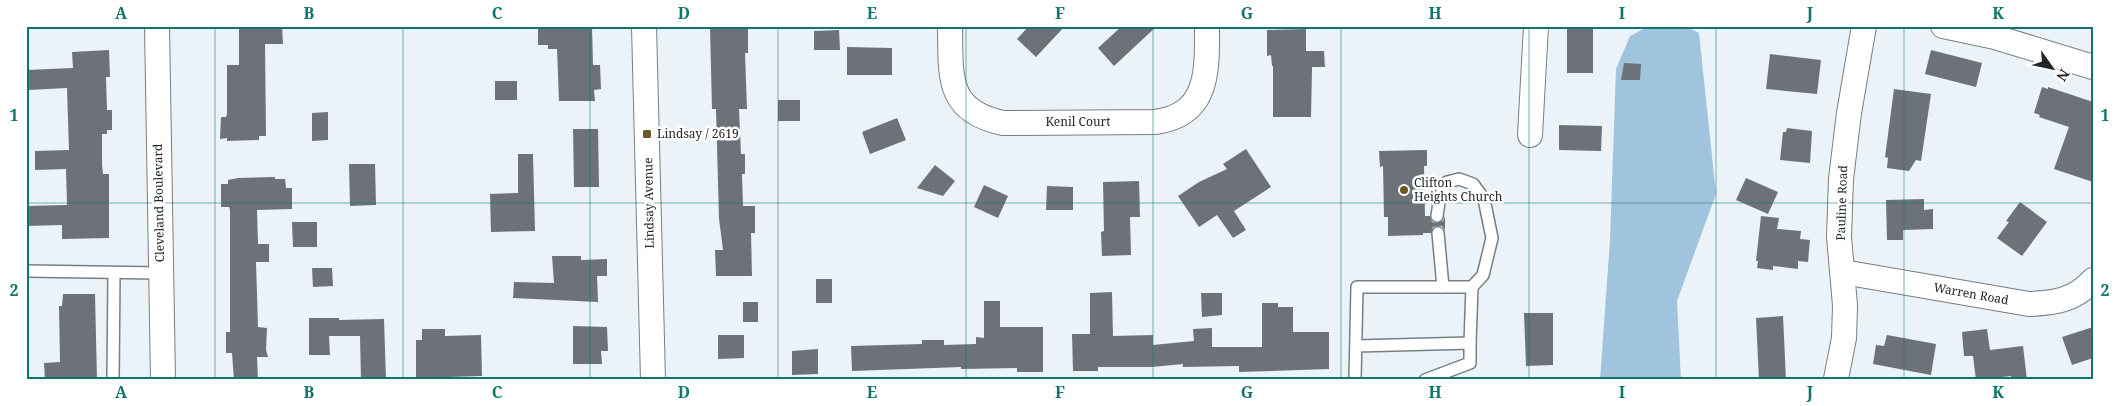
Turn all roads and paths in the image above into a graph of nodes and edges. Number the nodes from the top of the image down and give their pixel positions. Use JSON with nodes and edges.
{"nodes":[{"id":1,"x":156,"y":26,"type":"edge"},
{"id":2,"x":644,"y":26,"type":"edge"},
{"id":3,"x":950,"y":26,"type":"edge"},
{"id":4,"x":1207,"y":26,"type":"edge"},
{"id":5,"x":1536,"y":26,"type":"edge"},
{"id":6,"x":1864,"y":26,"type":"edge"},
{"id":7,"x":1943,"y":26,"type":"edge"},
{"id":8,"x":2093,"y":67,"type":"edge"},
{"id":9,"x":1530,"y":135,"type":"dead end"},
{"id":10,"x":1437,"y":216,"type":"dead end"},
{"id":11,"x":1438,"y":233,"type":"dead end"},
{"id":12,"x":26,"y":270,"type":"edge"},
{"id":13,"x":1843,"y":272,"type":"junction"},
{"id":14,"x":114,"y":273,"type":"junction"},
{"id":15,"x":160,"y":273,"type":"junction"},
{"id":16,"x":2093,"y":280,"type":"edge"},
{"id":17,"x":1443,"y":287,"type":"junction"},
{"id":18,"x":1472,"y":287,"type":"junction"},
{"id":19,"x":1470,"y":343,"type":"junction"},
{"id":20,"x":1356,"y":346,"type":"junction"},
{"id":21,"x":1836,"y":379,"type":"edge"},
{"id":22,"x":113,"y":380,"type":"edge"},
{"id":23,"x":164,"y":380,"type":"edge"},
{"id":24,"x":653,"y":380,"type":"edge"},
{"id":25,"x":1355,"y":380,"type":"edge"},
{"id":26,"x":1425,"y":380,"type":"edge"}],
"edges":[{"from":1,"to":15,"type":"street","name":"Cleveland Boulevard"},
{"from":2,"to":24,"type":"street","name":"Lindsay Avenue"},
{"from":3,"to":4,"type":"street","name":"Kenil Court"},
{"from":5,"to":9,"type":"street"},
{"from":6,"to":13,"type":"street","name":"Pauline Road"},
{"from":7,"to":8,"type":"street"},
{"from":10,"to":18,"type":"lane"},
{"from":11,"to":17,"type":"lane"},
{"from":12,"to":14,"type":"lane"},
{"from":13,"to":16,"type":"street","name":"Warren Road"},
{"from":13,"to":21,"type":"street","name":"Pauline Road"},
{"from":14,"to":15,"type":"lane"},
{"from":14,"to":22,"type":"lane"},
{"from":15,"to":23,"type":"street","name":"Cleveland Boulevard"},
{"from":17,"to":18,"type":"lane"},
{"from":17,"to":20,"type":"lane"},
{"from":18,"to":19,"type":"lane"},
{"from":19,"to":20,"type":"lane"},
{"from":19,"to":26,"type":"lane"},
{"from":20,"to":25,"type":"lane"}]}
